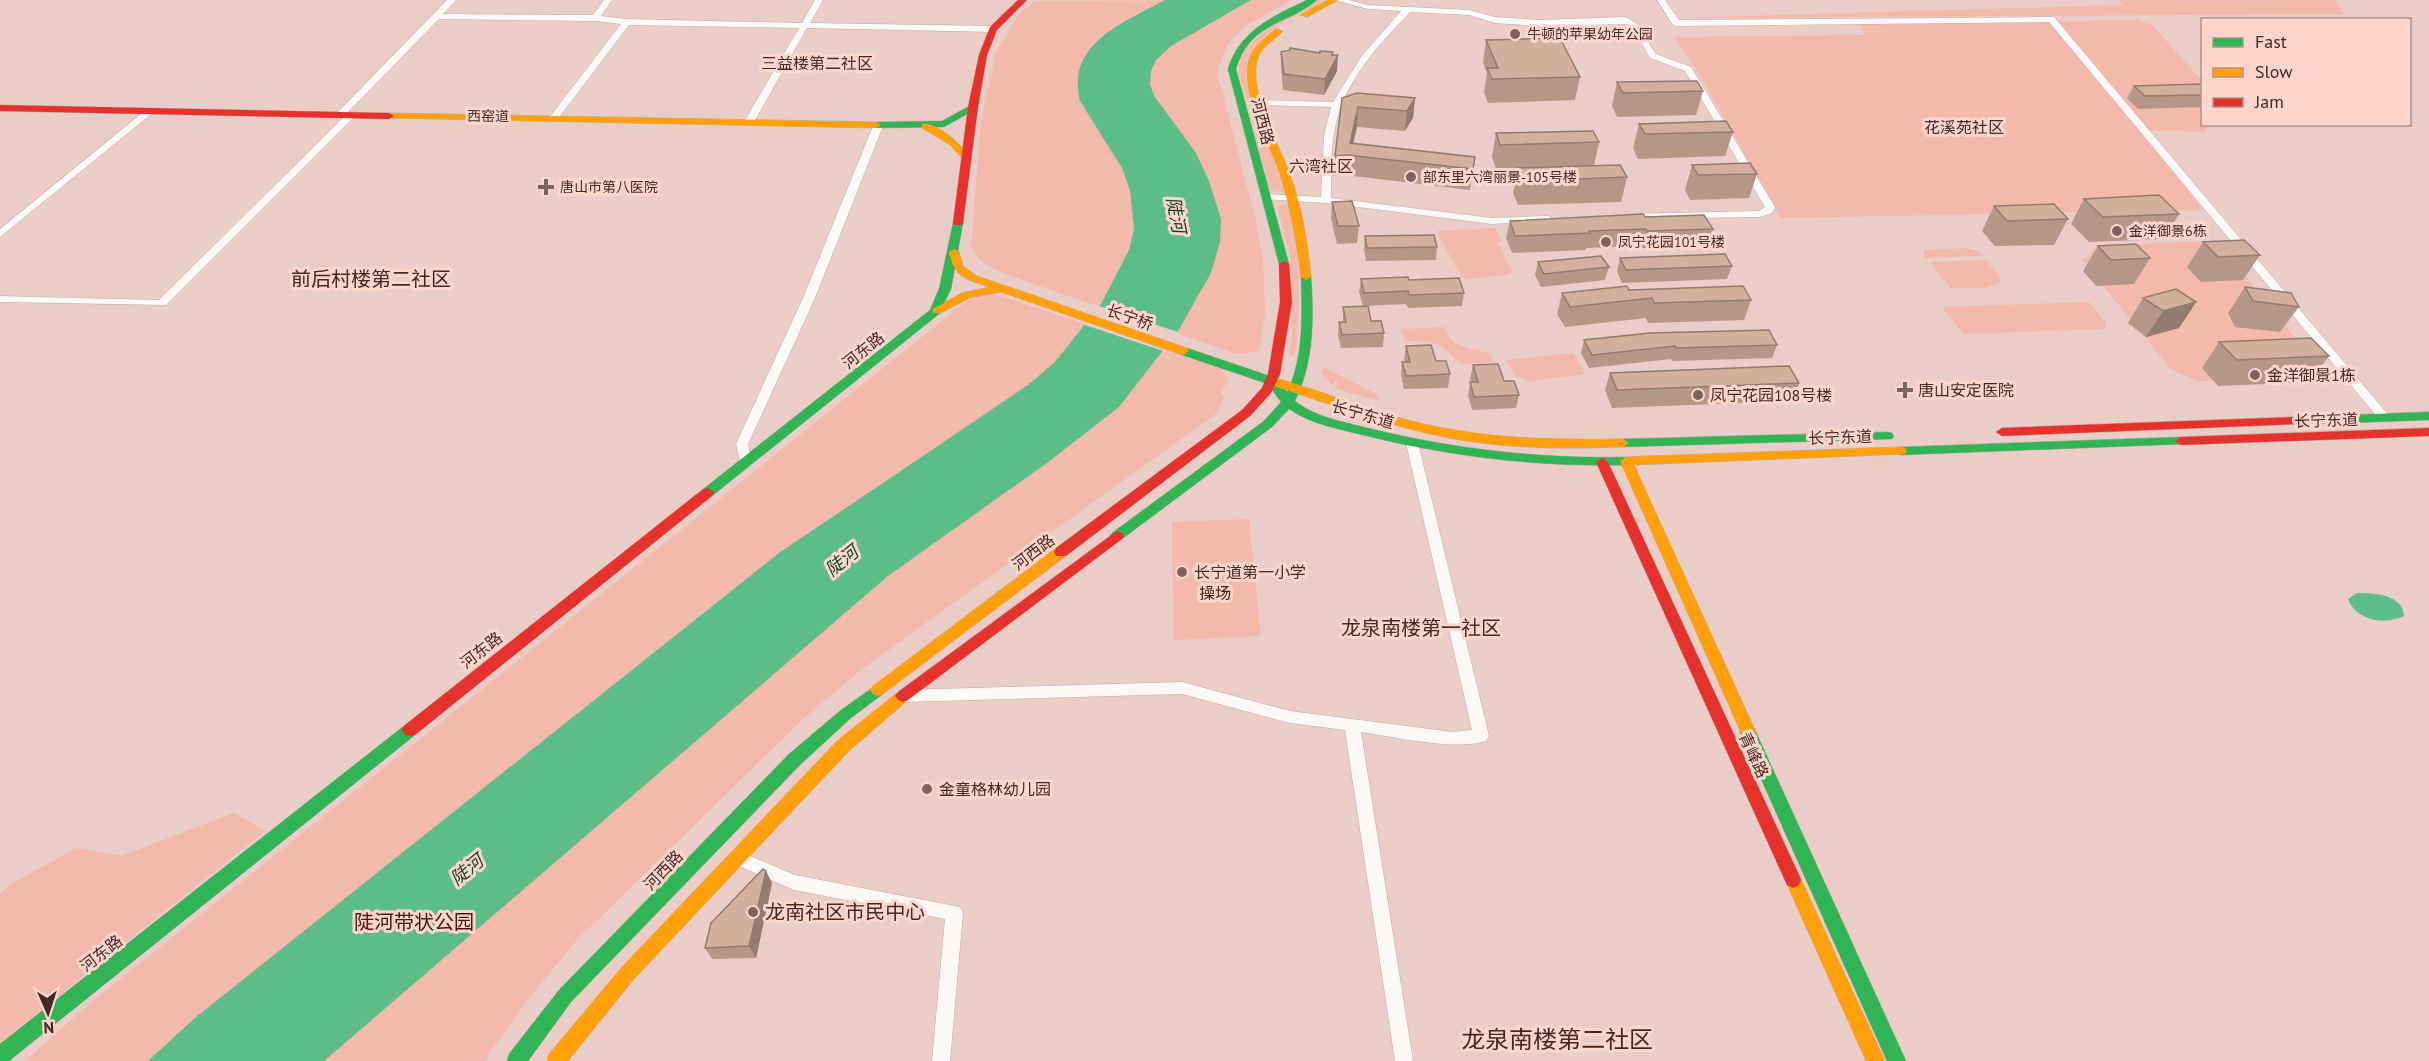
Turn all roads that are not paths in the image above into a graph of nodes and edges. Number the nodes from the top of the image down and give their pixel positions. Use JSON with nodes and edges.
{"nodes":[{"id":1,"x":452,"y":0,"type":"edge"},
{"id":2,"x":608,"y":0,"type":"edge"},
{"id":3,"x":819,"y":0,"type":"edge"},
{"id":4,"x":1023,"y":0,"type":"edge"},
{"id":5,"x":1313,"y":0,"type":"edge"},
{"id":6,"x":1334,"y":0,"type":"edge"},
{"id":7,"x":1338,"y":0,"type":"edge"},
{"id":8,"x":1661,"y":0,"type":"edge"},
{"id":9,"x":1407,"y":10,"type":"junction"},
{"id":10,"x":438,"y":16,"type":"junction"},
{"id":11,"x":595,"y":18,"type":"junction"},
{"id":12,"x":627,"y":22,"type":"junction"},
{"id":13,"x":805,"y":26,"type":"junction"},
{"id":14,"x":993,"y":29,"type":"junction"},
{"id":15,"x":1260,"y":102,"type":"junction"},
{"id":16,"x":1337,"y":105,"type":"junction"},
{"id":17,"x":973,"y":107,"type":"junction"},
{"id":18,"x":0,"y":108,"type":"edge"},
{"id":19,"x":150,"y":111,"type":"junction"},
{"id":20,"x":347,"y":114,"type":"junction"},
{"id":21,"x":554,"y":118,"type":"junction"},
{"id":22,"x":749,"y":122,"type":"junction"},
{"id":23,"x":878,"y":126,"type":"junction"},
{"id":24,"x":925,"y":126,"type":"junction"},
{"id":25,"x":966,"y":157,"type":"junction"},
{"id":26,"x":1267,"y":197,"type":"junction"},
{"id":27,"x":1294,"y":199,"type":"junction"},
{"id":28,"x":1326,"y":200,"type":"junction"},
{"id":29,"x":1615,"y":218,"type":"edge"},
{"id":30,"x":1559,"y":219,"type":"edge"},
{"id":31,"x":0,"y":234,"type":"edge"},
{"id":32,"x":954,"y":252,"type":"junction"},
{"id":33,"x":1000,"y":288,"type":"junction"},
{"id":34,"x":0,"y":298,"type":"edge"},
{"id":35,"x":934,"y":312,"type":"junction"},
{"id":36,"x":1173,"y":349,"type":"joint"},
{"id":37,"x":1272,"y":381,"type":"junction"},
{"id":38,"x":1295,"y":388,"type":"junction"},
{"id":39,"x":1288,"y":403,"type":"junction"},
{"id":40,"x":2429,"y":416,"type":"edge"},
{"id":41,"x":2384,"y":417,"type":"junction"},
{"id":42,"x":1993,"y":432,"type":"dead end"},
{"id":43,"x":2429,"y":432,"type":"edge"},
{"id":44,"x":1898,"y":436,"type":"dead end"},
{"id":45,"x":1412,"y":443,"type":"junction"},
{"id":46,"x":1626,"y":461,"type":"junction"},
{"id":47,"x":1602,"y":462,"type":"junction"},
{"id":48,"x":746,"y":463,"type":"junction"},
{"id":49,"x":902,"y":696,"type":"junction"},
{"id":50,"x":1352,"y":725,"type":"junction"},
{"id":51,"x":738,"y":858,"type":"junction"},
{"id":52,"x":0,"y":1056,"type":"edge"},
{"id":53,"x":516,"y":1061,"type":"edge"},
{"id":54,"x":556,"y":1061,"type":"edge"},
{"id":55,"x":941,"y":1061,"type":"edge"},
{"id":56,"x":1404,"y":1061,"type":"edge"},
{"id":57,"x":1876,"y":1061,"type":"edge"},
{"id":58,"x":1897,"y":1061,"type":"edge"}],
"edges":[{"from":1,"to":10,"type":"street"},
{"from":2,"to":11,"type":"street"},
{"from":3,"to":13,"type":"street"},
{"from":4,"to":14,"type":"main road","name":"河东路"},
{"from":5,"to":26,"type":"main road","name":"河西路"},
{"from":6,"to":15,"type":"main road","name":"河西路"},
{"from":7,"to":9,"type":"street"},
{"from":8,"to":41,"type":"street"},
{"from":9,"to":16,"type":"street"},
{"from":9,"to":29,"type":"street"},
{"from":10,"to":11,"type":"street"},
{"from":10,"to":20,"type":"street"},
{"from":11,"to":12,"type":"street"},
{"from":12,"to":13,"type":"street"},
{"from":12,"to":21,"type":"street"},
{"from":13,"to":14,"type":"street"},
{"from":13,"to":22,"type":"street"},
{"from":14,"to":17,"type":"main road","name":"河东路"},
{"from":15,"to":16,"type":"street"},
{"from":15,"to":27,"type":"main road","name":"河西路"},
{"from":16,"to":28,"type":"street"},
{"from":17,"to":24,"type":"main road","name":"西窑道"},
{"from":17,"to":25,"type":"main road","name":"河东路"},
{"from":18,"to":19,"type":"main road","name":"西窑道"},
{"from":19,"to":20,"type":"main road","name":"西窑道"},
{"from":19,"to":31,"type":"street"},
{"from":20,"to":21,"type":"main road","name":"西窑道"},
{"from":20,"to":34,"type":"street"},
{"from":21,"to":22,"type":"main road","name":"西窑道"},
{"from":22,"to":23,"type":"main road","name":"西窑道"},
{"from":23,"to":24,"type":"main road","name":"西窑道"},
{"from":23,"to":48,"type":"street"},
{"from":24,"to":25,"type":"main road"},
{"from":25,"to":32,"type":"main road","name":"河东路"},
{"from":26,"to":27,"type":"street"},
{"from":26,"to":37,"type":"main road","name":"河西路"},
{"from":27,"to":28,"type":"street"},
{"from":27,"to":38,"type":"main road","name":"河西路"},
{"from":28,"to":30,"type":"street"},
{"from":32,"to":33,"type":"main road"},
{"from":32,"to":35,"type":"main road","name":"河东路"},
{"from":33,"to":35,"type":"main road"},
{"from":33,"to":36,"type":"main road","name":"长宁桥"},
{"from":35,"to":48,"type":"main road","name":"河东路"},
{"from":36,"to":37,"type":"main road","name":"长宁东道"},
{"from":37,"to":38,"type":"main road","name":"长宁东道"},
{"from":37,"to":39,"type":"main road","name":"长宁东道"},
{"from":37,"to":53,"type":"main road","name":"河西路"},
{"from":38,"to":39,"type":"main road","name":"河西路"},
{"from":38,"to":44,"type":"main road","name":"长宁东道"},
{"from":39,"to":45,"type":"main road","name":"长宁东道"},
{"from":39,"to":49,"type":"main road","name":"河西路"},
{"from":40,"to":41,"type":"main road","name":"长宁东道"},
{"from":41,"to":42,"type":"main road","name":"长宁东道"},
{"from":43,"to":46,"type":"main road","name":"长宁东道"},
{"from":45,"to":47,"type":"main road","name":"长宁东道"},
{"from":45,"to":50,"type":"street"},
{"from":46,"to":47,"type":"main road","name":"长宁东道"},
{"from":46,"to":58,"type":"main road","name":"青峰路"},
{"from":47,"to":57,"type":"main road","name":"青峰路"},
{"from":48,"to":52,"type":"main road","name":"河东路"},
{"from":49,"to":50,"type":"street"},
{"from":49,"to":51,"type":"main road","name":"河西路"},
{"from":50,"to":56,"type":"street"},
{"from":51,"to":54,"type":"main road","name":"河西路"},
{"from":51,"to":55,"type":"street"}]}
